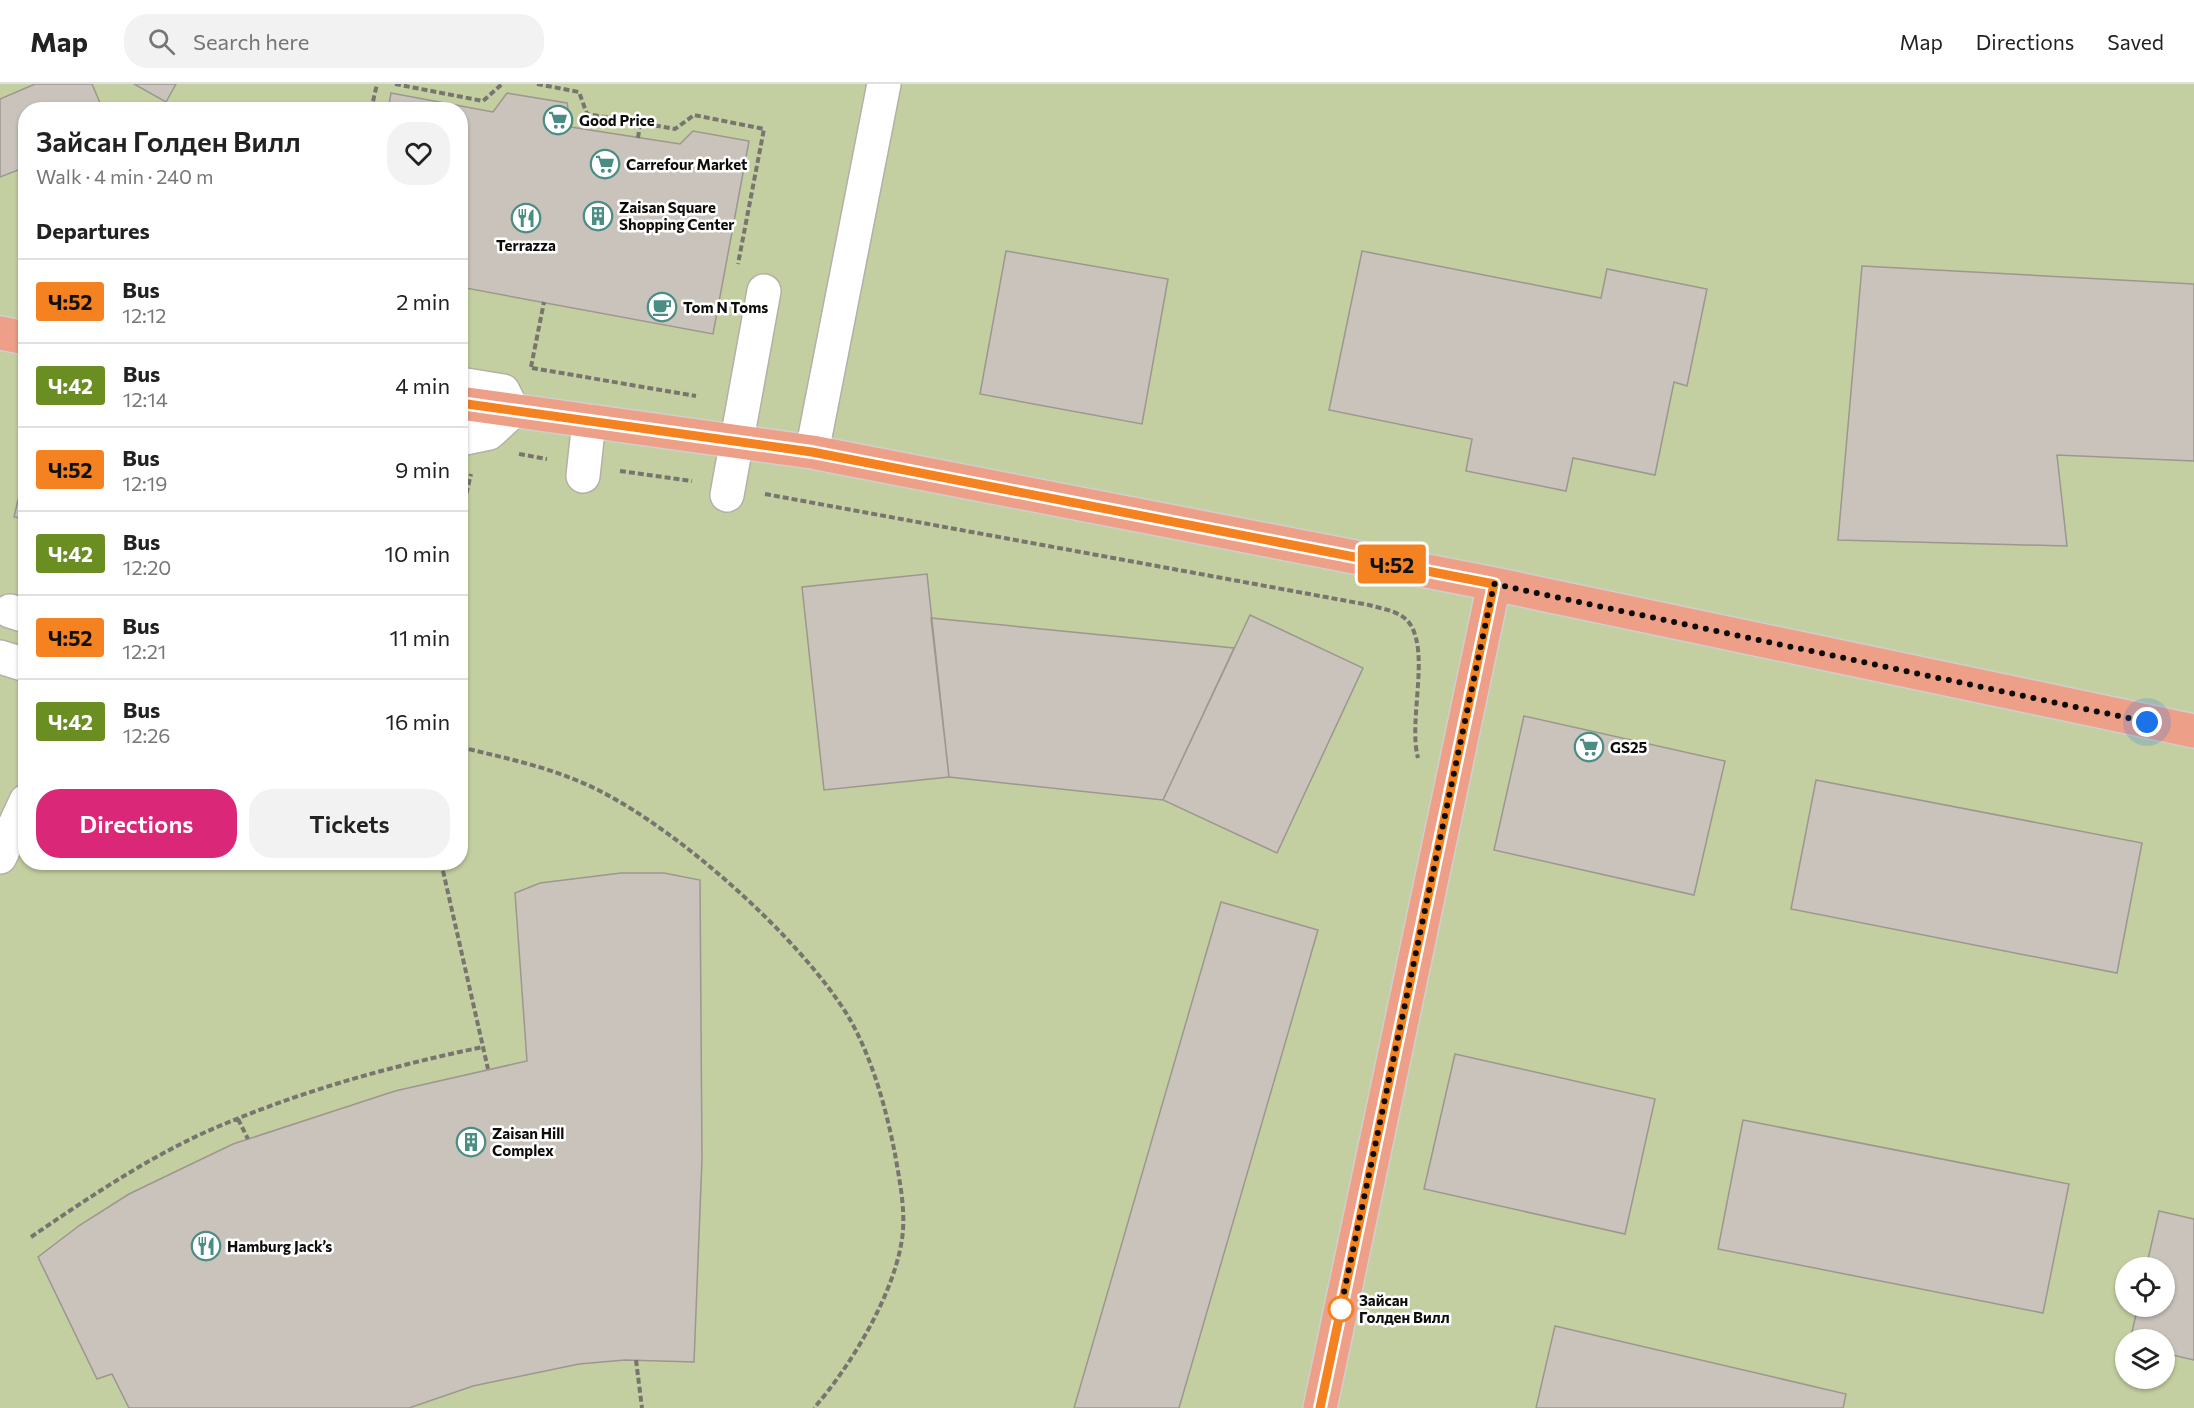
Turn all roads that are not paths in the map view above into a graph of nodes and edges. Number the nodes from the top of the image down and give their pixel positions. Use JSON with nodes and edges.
{"nodes":[{"id":1,"x":884,"y":84,"type":"edge"},
{"id":2,"x":764,"y":291,"type":"dead end"},
{"id":3,"x":0,"y":333,"type":"edge"},
{"id":4,"x":18,"y":336,"type":"edge"},
{"id":5,"x":468,"y":385,"type":"edge"},
{"id":6,"x":468,"y":404,"type":"edge"},
{"id":7,"x":513,"y":411,"type":"junction"},
{"id":8,"x":589,"y":421,"type":"junction"},
{"id":9,"x":737,"y":442,"type":"junction"},
{"id":10,"x":468,"y":452,"type":"edge"},
{"id":11,"x":812,"y":452,"type":"junction"},
{"id":12,"x":583,"y":471,"type":"road end"},
{"id":13,"x":728,"y":491,"type":"road end"},
{"id":14,"x":1494,"y":584,"type":"junction"},
{"id":15,"x":0,"y":657,"type":"edge"},
{"id":16,"x":18,"y":663,"type":"edge"},
{"id":17,"x":2194,"y":731,"type":"edge"},
{"id":18,"x":18,"y":818,"type":"edge"},
{"id":19,"x":0,"y":857,"type":"edge"},
{"id":20,"x":1320,"y":1408,"type":"edge"}],
"edges":[{"from":1,"to":11,"type":"street"},
{"from":2,"to":9,"type":"street"},
{"from":3,"to":4,"type":"main road"},
{"from":5,"to":7,"type":"street"},
{"from":6,"to":7,"type":"main road"},
{"from":7,"to":8,"type":"main road"},
{"from":7,"to":10,"type":"street"},
{"from":8,"to":9,"type":"main road"},
{"from":8,"to":12,"type":"street"},
{"from":9,"to":11,"type":"main road"},
{"from":9,"to":13,"type":"street"},
{"from":11,"to":14,"type":"main road"},
{"from":14,"to":17,"type":"main road"},
{"from":14,"to":20,"type":"main road"},
{"from":15,"to":16,"type":"street"},
{"from":18,"to":19,"type":"street"}]}
